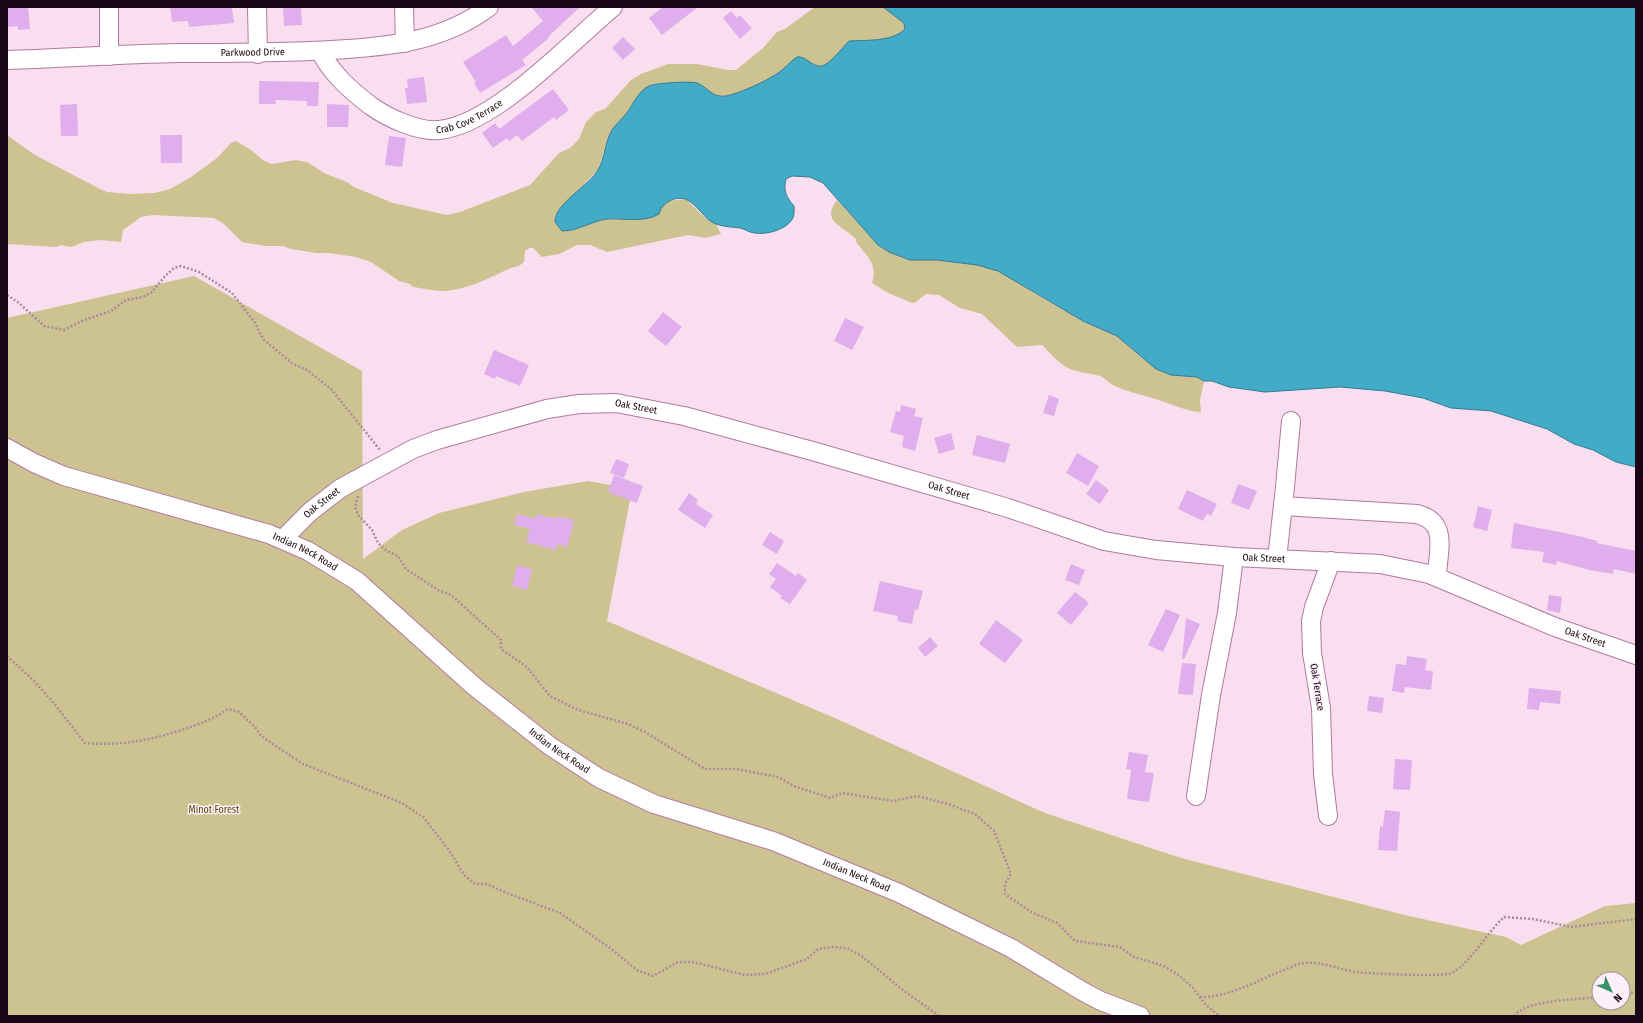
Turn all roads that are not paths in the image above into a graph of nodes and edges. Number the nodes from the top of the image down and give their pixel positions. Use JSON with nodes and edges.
{"nodes":[{"id":1,"x":109,"y":7,"type":"edge"},
{"id":2,"x":257,"y":7,"type":"edge"},
{"id":3,"x":404,"y":7,"type":"edge"},
{"id":4,"x":489,"y":7,"type":"edge"},
{"id":5,"x":614,"y":7,"type":"edge"},
{"id":6,"x":405,"y":43,"type":"junction"},
{"id":7,"x":320,"y":51,"type":"junction"},
{"id":8,"x":258,"y":54,"type":"junction"},
{"id":9,"x":109,"y":56,"type":"junction"},
{"id":10,"x":7,"y":60,"type":"edge"},
{"id":11,"x":1291,"y":421,"type":"dead end"},
{"id":12,"x":7,"y":448,"type":"edge"},
{"id":13,"x":1283,"y":506,"type":"junction"},
{"id":14,"x":283,"y":539,"type":"junction"},
{"id":15,"x":1234,"y":556,"type":"junction"},
{"id":16,"x":1276,"y":559,"type":"junction"},
{"id":17,"x":1331,"y":561,"type":"junction"},
{"id":18,"x":1437,"y":576,"type":"junction"},
{"id":19,"x":1636,"y":655,"type":"edge"},
{"id":20,"x":1196,"y":796,"type":"dead end"},
{"id":21,"x":1328,"y":816,"type":"dead end"},
{"id":22,"x":1140,"y":1016,"type":"edge"}],
"edges":[{"from":1,"to":9,"type":"street"},
{"from":2,"to":8,"type":"street"},
{"from":3,"to":6,"type":"street"},
{"from":4,"to":6,"type":"street","name":"Parkwood Drive"},
{"from":5,"to":7,"type":"street","name":"Crab Cove Terrace"},
{"from":6,"to":7,"type":"street","name":"Parkwood Drive"},
{"from":7,"to":8,"type":"street","name":"Parkwood Drive"},
{"from":8,"to":9,"type":"street","name":"Parkwood Drive"},
{"from":9,"to":10,"type":"street","name":"Parkwood Drive"},
{"from":11,"to":13,"type":"street"},
{"from":12,"to":14,"type":"street","name":"Indian Neck Road"},
{"from":13,"to":16,"type":"street"},
{"from":13,"to":18,"type":"street"},
{"from":14,"to":15,"type":"street","name":"Oak Street"},
{"from":14,"to":22,"type":"street","name":"Indian Neck Road"},
{"from":15,"to":16,"type":"street","name":"Oak Street"},
{"from":15,"to":20,"type":"street"},
{"from":16,"to":17,"type":"street","name":"Oak Street"},
{"from":17,"to":18,"type":"street","name":"Oak Street"},
{"from":17,"to":21,"type":"street","name":"Oak Terrace"},
{"from":18,"to":19,"type":"street","name":"Oak Street"}]}
